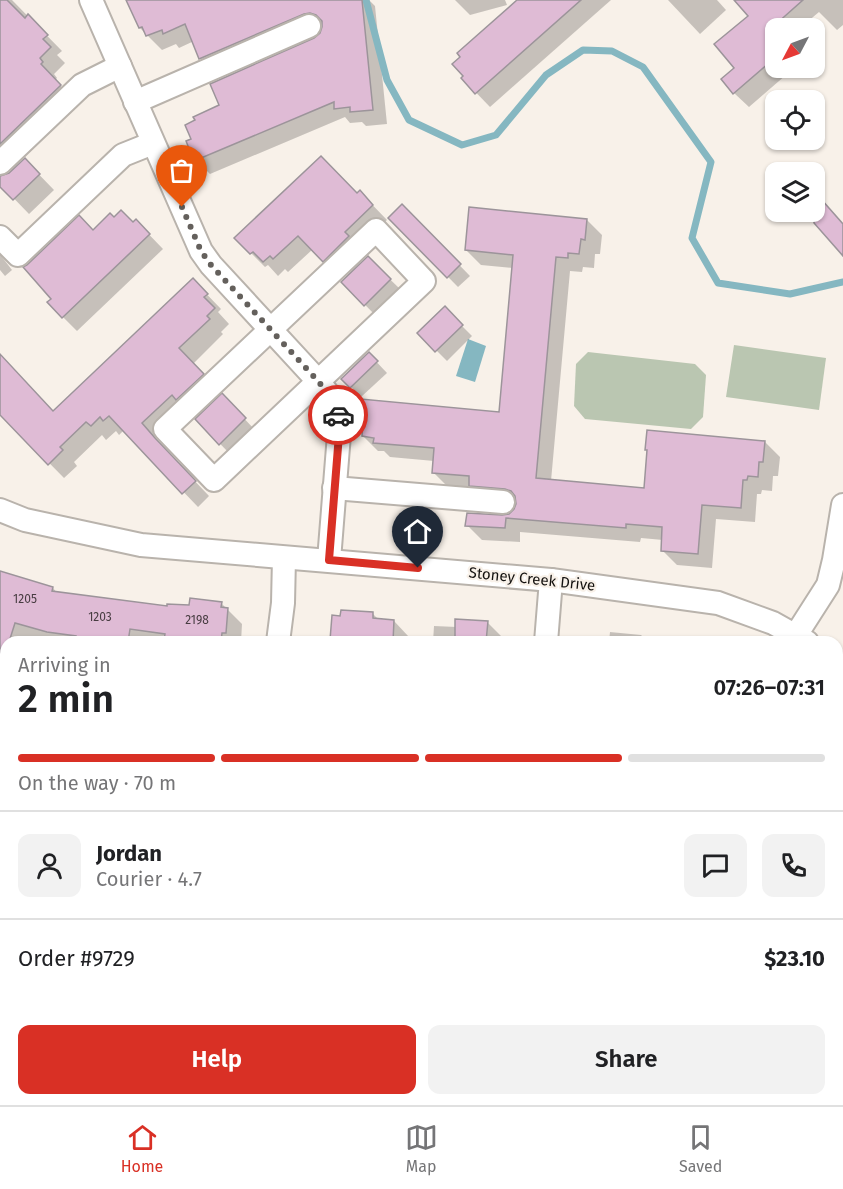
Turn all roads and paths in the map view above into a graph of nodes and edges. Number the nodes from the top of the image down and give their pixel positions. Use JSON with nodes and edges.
{"nodes":[{"id":1,"x":91,"y":0,"type":"edge"},
{"id":2,"x":309,"y":26,"type":"dead end"},
{"id":3,"x":120,"y":66,"type":"junction"},
{"id":4,"x":135,"y":102,"type":"junction"},
{"id":5,"x":153,"y":143,"type":"junction"},
{"id":6,"x":0,"y":163,"type":"edge"},
{"id":7,"x":0,"y":237,"type":"edge"},
{"id":8,"x":270,"y":329,"type":"junction"},
{"id":9,"x":318,"y":381,"type":"junction"},
{"id":10,"x":334,"y":488,"type":"junction"},
{"id":11,"x":503,"y":502,"type":"dead end"},
{"id":12,"x":843,"y":506,"type":"edge"},
{"id":13,"x":0,"y":510,"type":"edge"},
{"id":14,"x":284,"y":558,"type":"junction"},
{"id":15,"x":329,"y":560,"type":"junction"},
{"id":16,"x":551,"y":580,"type":"junction"},
{"id":17,"x":279,"y":636,"type":"edge"},
{"id":18,"x":546,"y":636,"type":"edge"},
{"id":19,"x":798,"y":636,"type":"edge"},
{"id":20,"x":803,"y":636,"type":"edge"}],
"edges":[{"from":1,"to":3,"type":"street"},
{"from":2,"to":4,"type":"street"},
{"from":3,"to":4,"type":"street"},
{"from":3,"to":6,"type":"street"},
{"from":4,"to":5,"type":"street"},
{"from":5,"to":7,"type":"street"},
{"from":5,"to":8,"type":"street"},
{"from":8,"to":9,"type":"street"},
{"from":8,"to":9,"type":"street"},
{"from":8,"to":9,"type":"street"},
{"from":9,"to":10,"type":"street"},
{"from":10,"to":11,"type":"street"},
{"from":10,"to":15,"type":"street"},
{"from":12,"to":20,"type":"street"},
{"from":13,"to":14,"type":"street","name":"Stoney Creek Drive"},
{"from":14,"to":15,"type":"street","name":"Stoney Creek Drive"},
{"from":14,"to":17,"type":"street"},
{"from":15,"to":16,"type":"street","name":"Stoney Creek Drive"},
{"from":16,"to":18,"type":"street"},
{"from":16,"to":19,"type":"street","name":"Stoney Creek Drive"}]}
